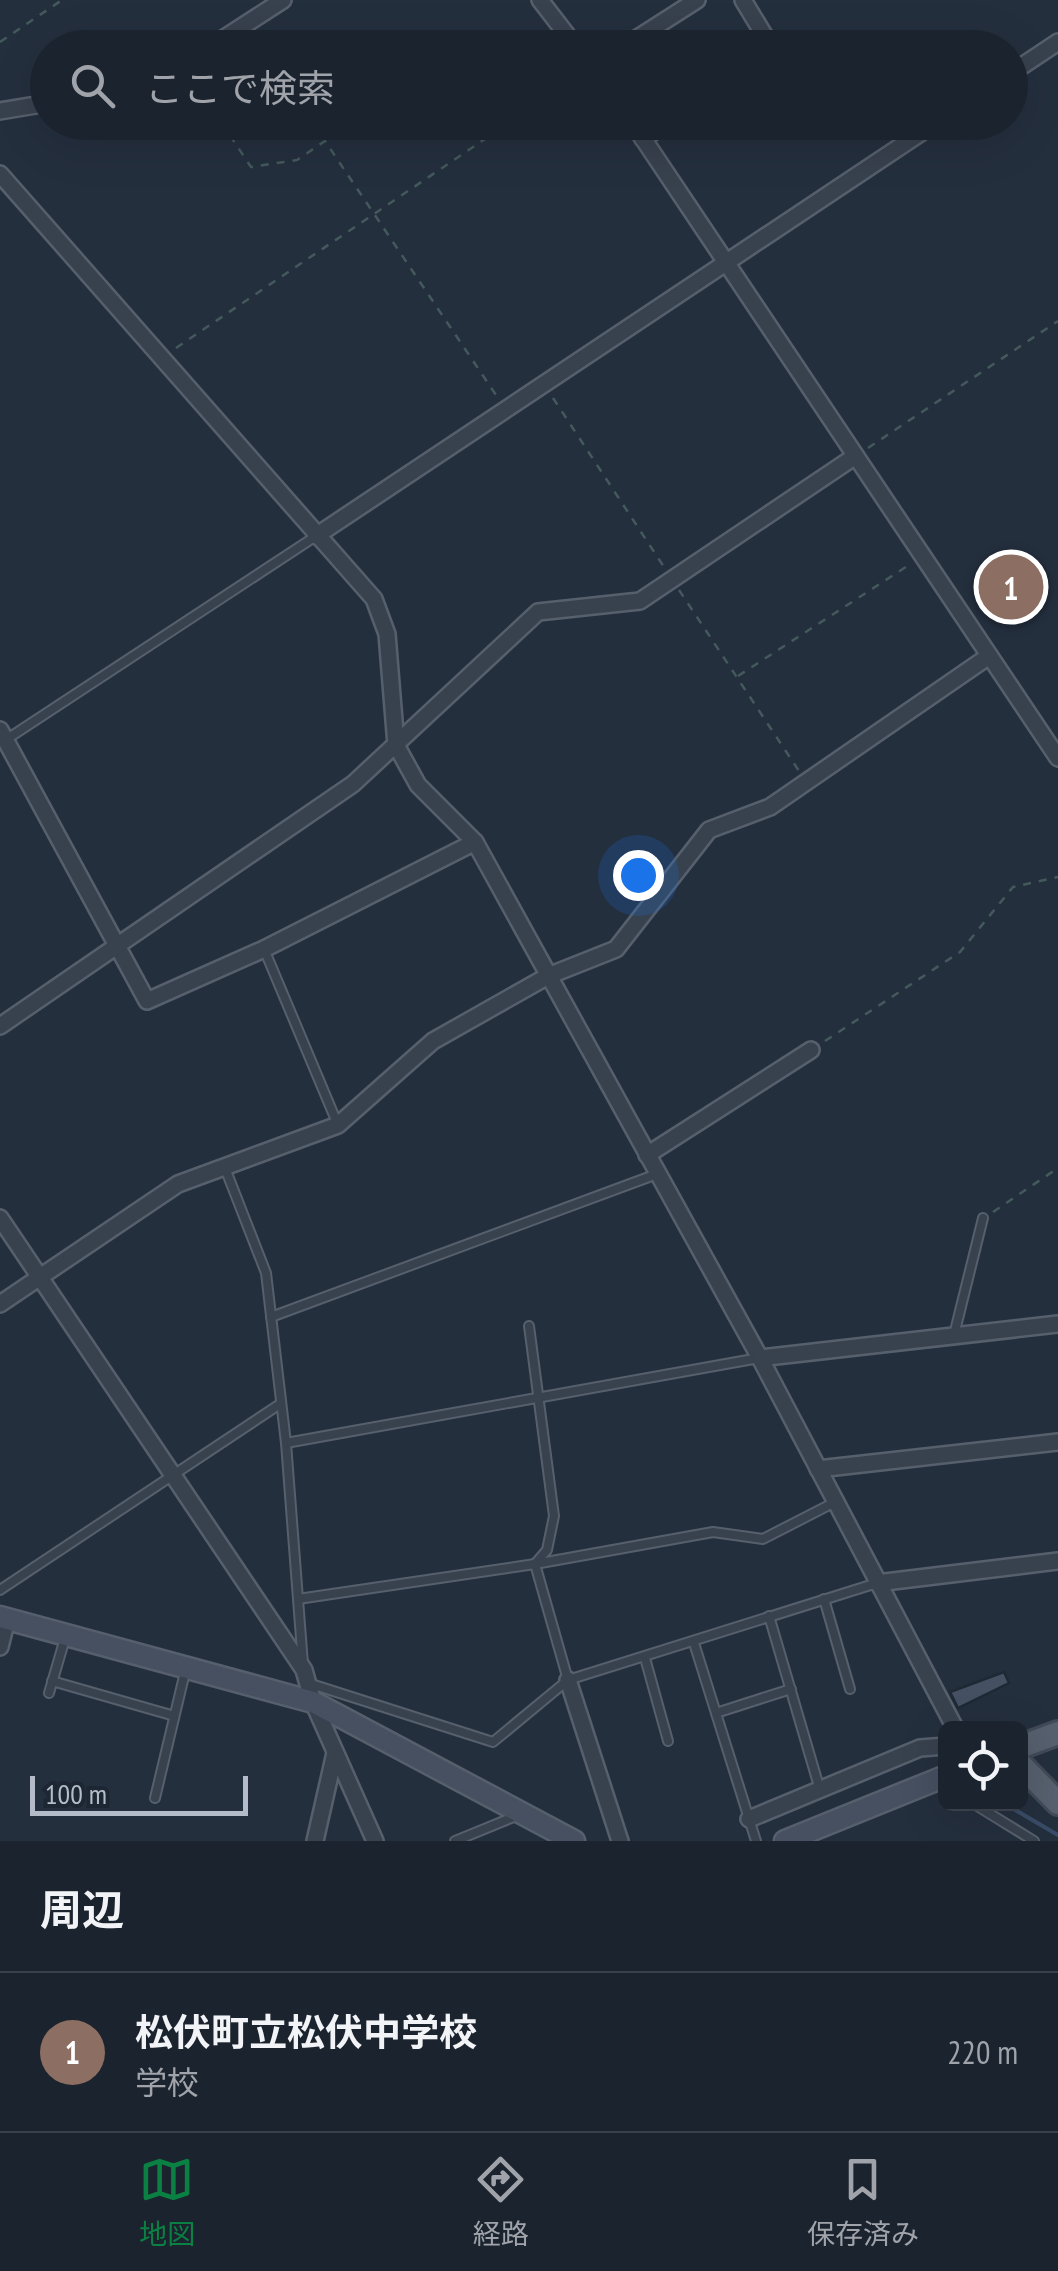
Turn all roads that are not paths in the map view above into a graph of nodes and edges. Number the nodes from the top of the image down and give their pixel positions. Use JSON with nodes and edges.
{"nodes":[{"id":1,"x":283,"y":0,"type":"edge"},
{"id":2,"x":540,"y":0,"type":"edge"},
{"id":3,"x":697,"y":0,"type":"edge"},
{"id":4,"x":742,"y":0,"type":"edge"},
{"id":5,"x":237,"y":30,"type":"edge"},
{"id":6,"x":564,"y":30,"type":"edge"},
{"id":7,"x":650,"y":30,"type":"edge"},
{"id":8,"x":761,"y":30,"type":"edge"},
{"id":9,"x":1058,"y":42,"type":"edge"},
{"id":10,"x":1028,"y":62,"type":"edge"},
{"id":11,"x":30,"y":106,"type":"edge"},
{"id":12,"x":0,"y":111,"type":"edge"},
{"id":13,"x":644,"y":140,"type":"edge"},
{"id":14,"x":911,"y":140,"type":"edge"},
{"id":15,"x":0,"y":174,"type":"edge"},
{"id":16,"x":729,"y":261,"type":"junction"},
{"id":17,"x":854,"y":457,"type":"junction"},
{"id":18,"x":316,"y":536,"type":"junction"},
{"id":19,"x":989,"y":656,"type":"junction"},
{"id":20,"x":3,"y":738,"type":"edge"},
{"id":21,"x":396,"y":745,"type":"junction"},
{"id":22,"x":1058,"y":758,"type":"edge"},
{"id":23,"x":476,"y":842,"type":"junction"},
{"id":24,"x":116,"y":946,"type":"junction"},
{"id":25,"x":264,"y":949,"type":"junction"},
{"id":26,"x":548,"y":976,"type":"junction"},
{"id":27,"x":0,"y":1026,"type":"edge"},
{"id":28,"x":811,"y":1050,"type":"road end"},
{"id":29,"x":338,"y":1125,"type":"junction"},
{"id":30,"x":646,"y":1156,"type":"junction"},
{"id":31,"x":225,"y":1168,"type":"junction"},
{"id":32,"x":657,"y":1174,"type":"junction"},
{"id":33,"x":0,"y":1218,"type":"edge"},
{"id":34,"x":983,"y":1218,"type":"road end"},
{"id":35,"x":42,"y":1276,"type":"junction"},
{"id":36,"x":0,"y":1304,"type":"edge"},
{"id":37,"x":271,"y":1318,"type":"junction"},
{"id":38,"x":1058,"y":1324,"type":"edge"},
{"id":39,"x":528,"y":1326,"type":"dead end"},
{"id":40,"x":954,"y":1336,"type":"junction"},
{"id":41,"x":760,"y":1358,"type":"junction"},
{"id":42,"x":538,"y":1398,"type":"junction"},
{"id":43,"x":280,"y":1404,"type":"junction"},
{"id":44,"x":286,"y":1442,"type":"junction"},
{"id":45,"x":1058,"y":1442,"type":"edge"},
{"id":46,"x":818,"y":1469,"type":"junction"},
{"id":47,"x":170,"y":1475,"type":"junction"},
{"id":48,"x":835,"y":1502,"type":"junction"},
{"id":49,"x":1058,"y":1561,"type":"edge"},
{"id":50,"x":535,"y":1564,"type":"junction"},
{"id":51,"x":878,"y":1583,"type":"junction"},
{"id":52,"x":0,"y":1590,"type":"edge"},
{"id":53,"x":298,"y":1599,"type":"junction"},
{"id":54,"x":824,"y":1600,"type":"junction"},
{"id":55,"x":770,"y":1616,"type":"junction"},
{"id":56,"x":4,"y":1618,"type":"edge"},
{"id":57,"x":66,"y":1635,"type":"junction"},
{"id":58,"x":694,"y":1644,"type":"junction"},
{"id":59,"x":0,"y":1647,"type":"edge"},
{"id":60,"x":645,"y":1658,"type":"junction"},
{"id":61,"x":186,"y":1668,"type":"junction"},
{"id":62,"x":568,"y":1680,"type":"junction"},
{"id":63,"x":52,"y":1682,"type":"junction"},
{"id":64,"x":308,"y":1685,"type":"junction"},
{"id":65,"x":791,"y":1689,"type":"junction"},
{"id":66,"x":850,"y":1689,"type":"dead end"},
{"id":67,"x":49,"y":1693,"type":"dead end"},
{"id":68,"x":716,"y":1712,"type":"junction"},
{"id":69,"x":171,"y":1715,"type":"junction"},
{"id":70,"x":951,"y":1721,"type":"edge"},
{"id":71,"x":1058,"y":1733,"type":"edge"},
{"id":72,"x":668,"y":1741,"type":"dead end"},
{"id":73,"x":1028,"y":1744,"type":"edge"},
{"id":74,"x":938,"y":1747,"type":"edge"},
{"id":75,"x":335,"y":1753,"type":"junction"},
{"id":76,"x":1028,"y":1772,"type":"edge"},
{"id":77,"x":938,"y":1784,"type":"edge"},
{"id":78,"x":820,"y":1790,"type":"junction"},
{"id":79,"x":155,"y":1798,"type":"dead end"},
{"id":80,"x":1058,"y":1803,"type":"edge"},
{"id":81,"x":985,"y":1811,"type":"edge"},
{"id":82,"x":519,"y":1814,"type":"junction"},
{"id":83,"x":749,"y":1819,"type":"junction"},
{"id":84,"x":316,"y":1841,"type":"edge"},
{"id":85,"x":375,"y":1841,"type":"edge"},
{"id":86,"x":455,"y":1841,"type":"edge"},
{"id":87,"x":574,"y":1841,"type":"edge"},
{"id":88,"x":620,"y":1841,"type":"edge"},
{"id":89,"x":756,"y":1841,"type":"edge"},
{"id":90,"x":785,"y":1841,"type":"edge"},
{"id":91,"x":1034,"y":1841,"type":"edge"}],
"edges":[{"from":1,"to":5,"type":"street"},
{"from":2,"to":6,"type":"street"},
{"from":3,"to":7,"type":"street"},
{"from":4,"to":8,"type":"street"},
{"from":9,"to":10,"type":"street"},
{"from":11,"to":12,"type":"street"},
{"from":13,"to":16,"type":"street"},
{"from":14,"to":16,"type":"street"},
{"from":15,"to":18,"type":"street"},
{"from":16,"to":17,"type":"street"},
{"from":16,"to":18,"type":"street"},
{"from":17,"to":19,"type":"street"},
{"from":17,"to":21,"type":"street"},
{"from":18,"to":20,"type":"lane"},
{"from":18,"to":21,"type":"street"},
{"from":19,"to":22,"type":"street"},
{"from":19,"to":26,"type":"street"},
{"from":20,"to":24,"type":"street"},
{"from":21,"to":23,"type":"street"},
{"from":21,"to":24,"type":"street"},
{"from":23,"to":25,"type":"street"},
{"from":23,"to":26,"type":"street"},
{"from":24,"to":25,"type":"street"},
{"from":24,"to":27,"type":"street"},
{"from":25,"to":29,"type":"lane"},
{"from":26,"to":29,"type":"street"},
{"from":26,"to":30,"type":"street"},
{"from":28,"to":30,"type":"street"},
{"from":29,"to":31,"type":"street"},
{"from":30,"to":32,"type":"street"},
{"from":31,"to":35,"type":"street"},
{"from":31,"to":37,"type":"lane"},
{"from":32,"to":37,"type":"lane"},
{"from":32,"to":41,"type":"street"},
{"from":33,"to":35,"type":"street"},
{"from":34,"to":40,"type":"lane"},
{"from":35,"to":36,"type":"street"},
{"from":35,"to":47,"type":"street"},
{"from":37,"to":43,"type":"lane"},
{"from":38,"to":40,"type":"street"},
{"from":39,"to":42,"type":"lane"},
{"from":40,"to":41,"type":"street"},
{"from":41,"to":42,"type":"lane"},
{"from":41,"to":46,"type":"street"},
{"from":42,"to":44,"type":"lane"},
{"from":42,"to":50,"type":"lane"},
{"from":43,"to":44,"type":"lane"},
{"from":43,"to":47,"type":"lane"},
{"from":44,"to":53,"type":"lane"},
{"from":45,"to":46,"type":"street"},
{"from":46,"to":48,"type":"street"},
{"from":47,"to":52,"type":"lane"},
{"from":47,"to":64,"type":"street"},
{"from":48,"to":50,"type":"lane"},
{"from":48,"to":51,"type":"street"},
{"from":49,"to":51,"type":"street"},
{"from":50,"to":53,"type":"lane"},
{"from":50,"to":62,"type":"lane"},
{"from":51,"to":54,"type":"lane"},
{"from":51,"to":70,"type":"street"},
{"from":53,"to":64,"type":"lane"},
{"from":54,"to":55,"type":"lane"},
{"from":54,"to":66,"type":"lane"},
{"from":55,"to":58,"type":"lane"},
{"from":55,"to":65,"type":"lane"},
{"from":56,"to":57,"type":"street"},
{"from":56,"to":59,"type":"street"},
{"from":57,"to":61,"type":"street"},
{"from":57,"to":63,"type":"lane"},
{"from":58,"to":60,"type":"lane"},
{"from":58,"to":68,"type":"lane"},
{"from":60,"to":62,"type":"lane"},
{"from":60,"to":72,"type":"lane"},
{"from":61,"to":64,"type":"street"},
{"from":61,"to":69,"type":"lane"},
{"from":62,"to":64,"type":"lane"},
{"from":62,"to":88,"type":"street"},
{"from":63,"to":67,"type":"lane"},
{"from":63,"to":69,"type":"lane"},
{"from":64,"to":75,"type":"street"},
{"from":64,"to":82,"type":"street"},
{"from":65,"to":68,"type":"lane"},
{"from":65,"to":78,"type":"lane"},
{"from":68,"to":83,"type":"lane"},
{"from":69,"to":79,"type":"lane"},
{"from":71,"to":73,"type":"main road"},
{"from":74,"to":78,"type":"street"},
{"from":75,"to":84,"type":"street"},
{"from":75,"to":85,"type":"street"},
{"from":76,"to":80,"type":"main road"},
{"from":77,"to":90,"type":"street"},
{"from":78,"to":83,"type":"street"},
{"from":81,"to":91,"type":"lane"},
{"from":82,"to":86,"type":"lane"},
{"from":82,"to":87,"type":"street"},
{"from":83,"to":89,"type":"lane"}]}
